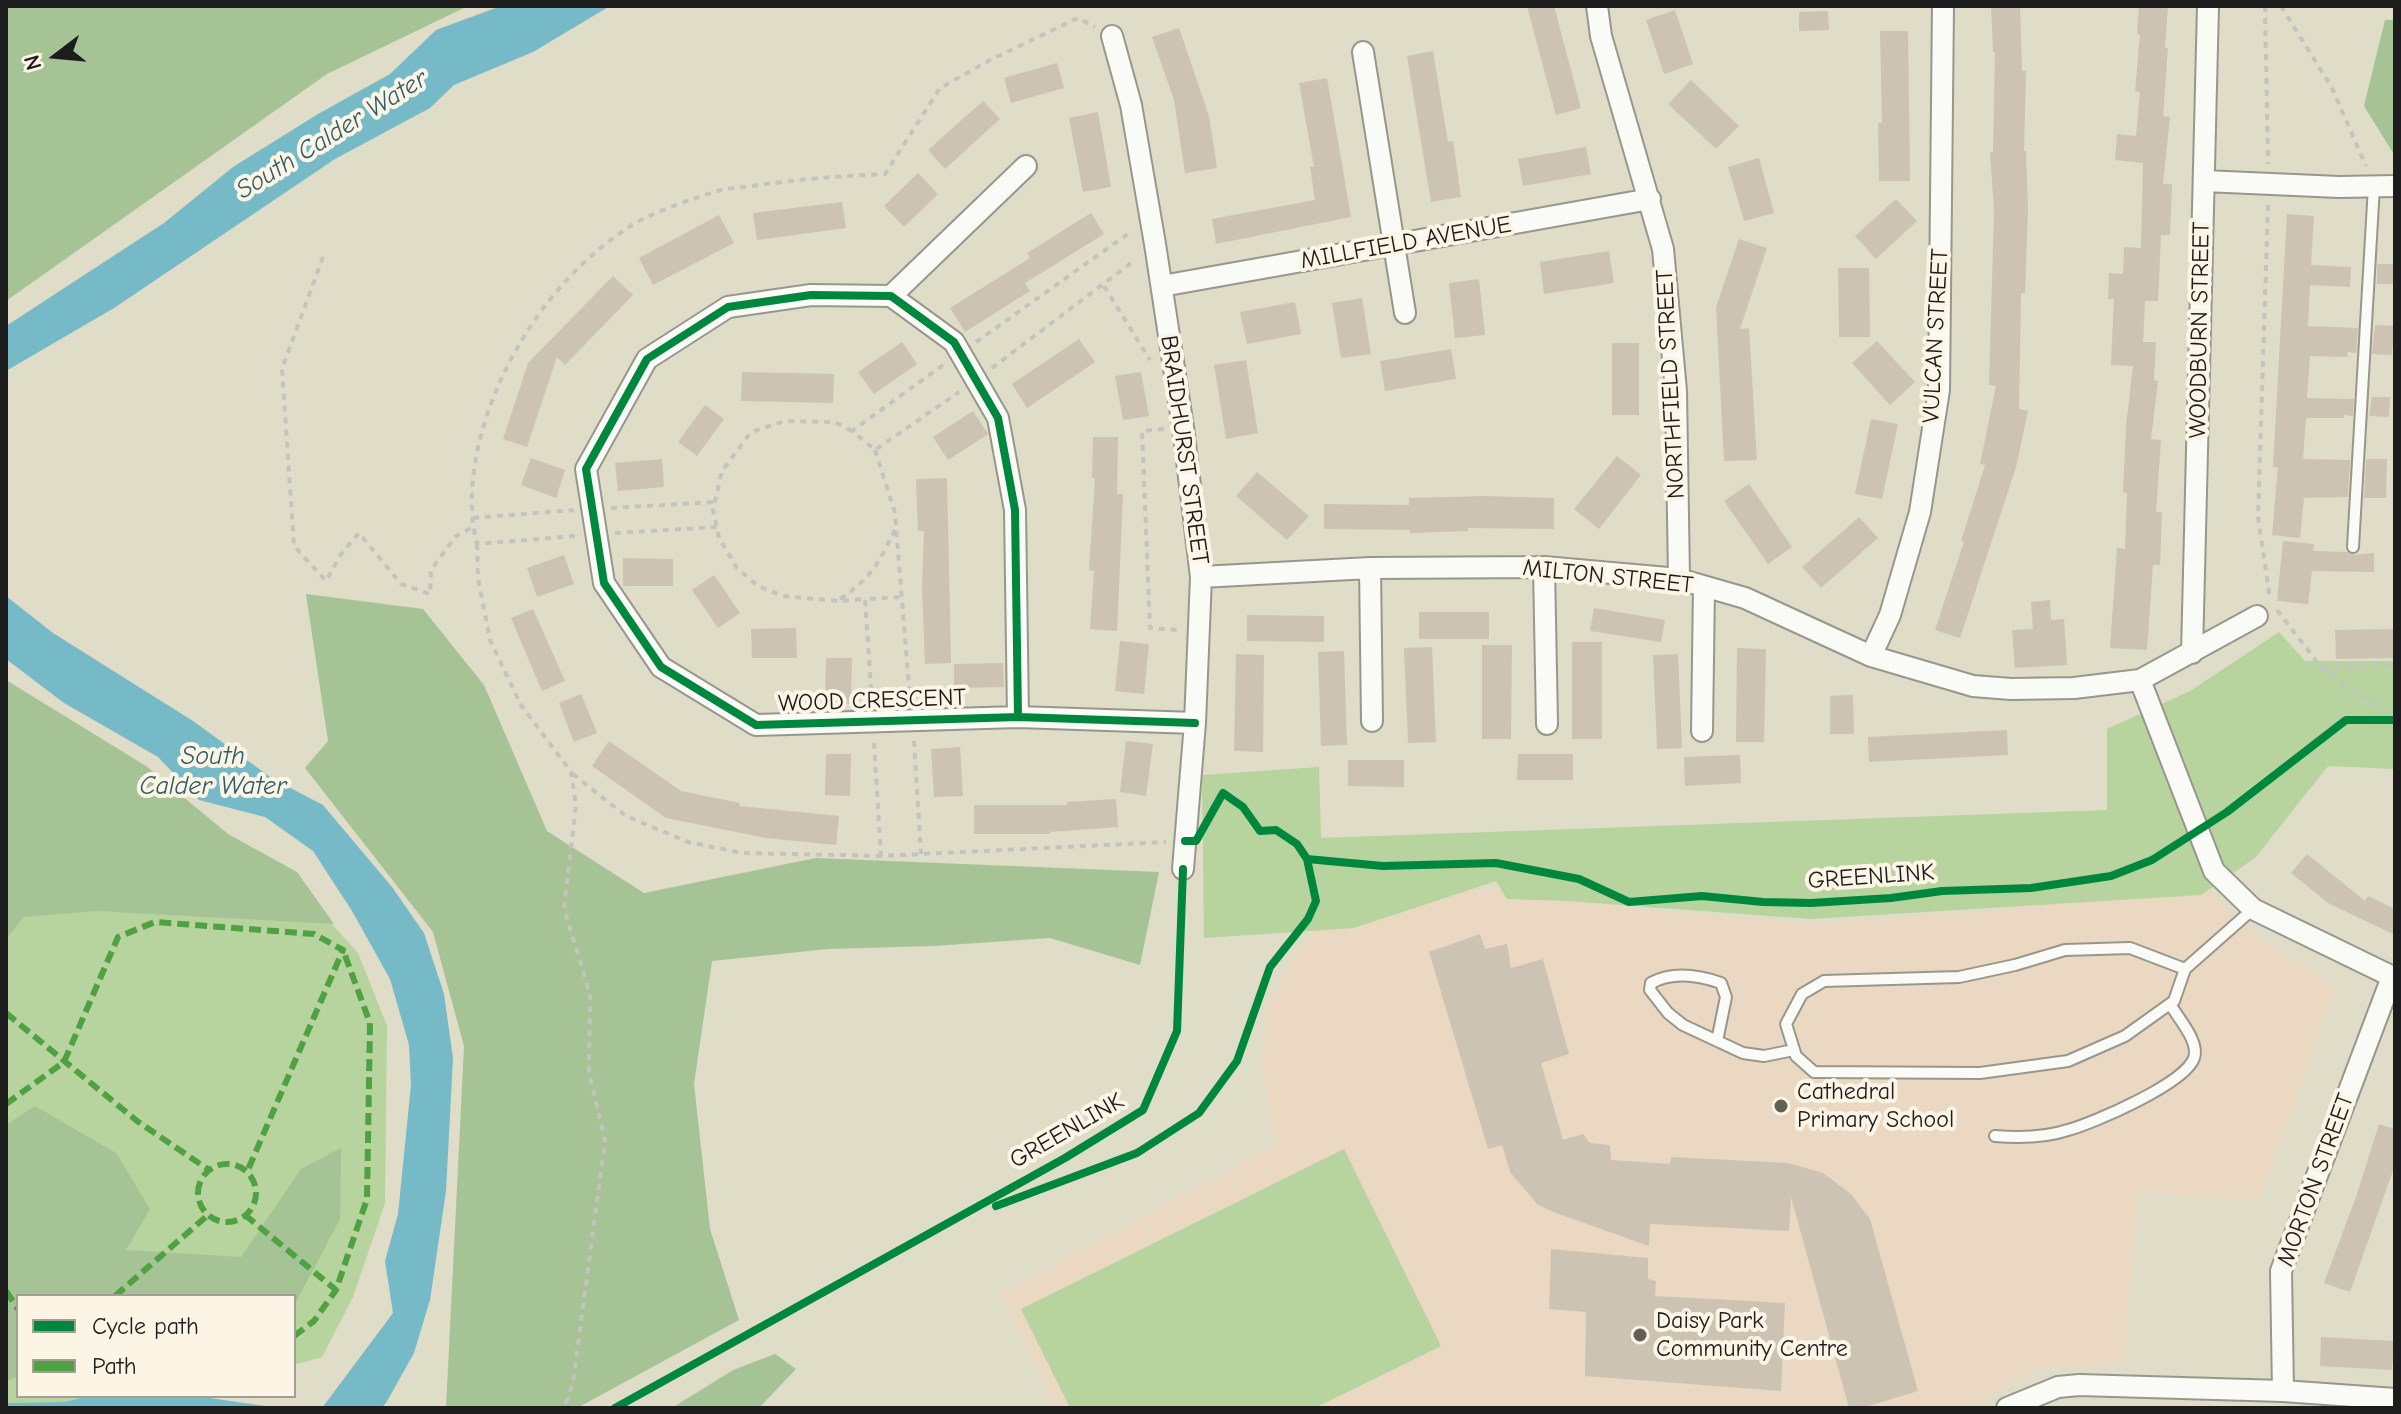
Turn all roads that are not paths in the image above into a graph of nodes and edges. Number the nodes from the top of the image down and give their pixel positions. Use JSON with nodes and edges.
{"nodes":[{"id":1,"x":1597,"y":6,"type":"edge"},
{"id":2,"x":1943,"y":6,"type":"edge"},
{"id":3,"x":2208,"y":6,"type":"edge"},
{"id":4,"x":1112,"y":36,"type":"road end"},
{"id":5,"x":1363,"y":52,"type":"dead end"},
{"id":6,"x":1026,"y":166,"type":"dead end"},
{"id":7,"x":2204,"y":181,"type":"junction"},
{"id":8,"x":2385,"y":186,"type":"edge"},
{"id":9,"x":1650,"y":199,"type":"junction"},
{"id":10,"x":1394,"y":245,"type":"junction"},
{"id":11,"x":1162,"y":286,"type":"junction"},
{"id":12,"x":891,"y":296,"type":"junction"},
{"id":13,"x":1405,"y":313,"type":"dead end"},
{"id":14,"x":2353,"y":547,"type":"dead end"},
{"id":15,"x":1544,"y":567,"type":"junction"},
{"id":16,"x":1370,"y":568,"type":"junction"},
{"id":17,"x":1201,"y":577,"type":"junction"},
{"id":18,"x":1679,"y":579,"type":"junction"},
{"id":19,"x":1704,"y":587,"type":"junction"},
{"id":20,"x":2264,"y":609,"type":"road end"},
{"id":21,"x":2192,"y":653,"type":"junction"},
{"id":22,"x":1871,"y":656,"type":"junction"},
{"id":23,"x":2140,"y":680,"type":"junction"},
{"id":24,"x":1018,"y":717,"type":"junction"},
{"id":25,"x":1372,"y":721,"type":"dead end"},
{"id":26,"x":1195,"y":723,"type":"junction"},
{"id":27,"x":1547,"y":724,"type":"dead end"},
{"id":28,"x":1702,"y":731,"type":"dead end"},
{"id":29,"x":1183,"y":869,"type":"dead end"},
{"id":30,"x":2253,"y":909,"type":"junction"},
{"id":31,"x":2185,"y":969,"type":"junction"},
{"id":32,"x":2394,"y":978,"type":"edge"},
{"id":33,"x":2170,"y":1004,"type":"junction"},
{"id":34,"x":1717,"y":1041,"type":"junction"},
{"id":35,"x":1794,"y":1050,"type":"junction"},
{"id":36,"x":1995,"y":1136,"type":"dead end"},
{"id":37,"x":2283,"y":1391,"type":"junction"},
{"id":38,"x":2395,"y":1399,"type":"edge"},
{"id":39,"x":2007,"y":1408,"type":"edge"}],
"edges":[{"from":1,"to":9,"type":"street","name":"NORTHFIELD STREET"},
{"from":2,"to":22,"type":"street","name":"VULCAN STREET"},
{"from":3,"to":7,"type":"street","name":"WOODBURN STREET"},
{"from":4,"to":11,"type":"street","name":"BRAIDHURST STREET"},
{"from":5,"to":10,"type":"street"},
{"from":6,"to":12,"type":"street"},
{"from":7,"to":8,"type":"street"},
{"from":7,"to":21,"type":"street","name":"WOODBURN STREET"},
{"from":8,"to":14,"type":"lane"},
{"from":9,"to":10,"type":"street","name":"MILLFIELD AVENUE"},
{"from":9,"to":18,"type":"street","name":"NORTHFIELD STREET"},
{"from":10,"to":11,"type":"street","name":"MILLFIELD AVENUE"},
{"from":10,"to":13,"type":"street"},
{"from":11,"to":17,"type":"street","name":"BRAIDHURST STREET"},
{"from":12,"to":24,"type":"street"},
{"from":12,"to":24,"type":"street","name":"WOOD CRESCENT"},
{"from":15,"to":16,"type":"street","name":"MILTON STREET"},
{"from":15,"to":18,"type":"street","name":"MILTON STREET"},
{"from":15,"to":27,"type":"street"},
{"from":16,"to":17,"type":"street","name":"MILTON STREET"},
{"from":16,"to":25,"type":"street"},
{"from":17,"to":26,"type":"street","name":"BRAIDHURST STREET"},
{"from":18,"to":19,"type":"street","name":"MILTON STREET"},
{"from":19,"to":22,"type":"street","name":"MILTON STREET"},
{"from":19,"to":28,"type":"street"},
{"from":20,"to":21,"type":"street","name":"MILTON STREET"},
{"from":21,"to":23,"type":"street","name":"MILTON STREET"},
{"from":22,"to":23,"type":"street","name":"MILTON STREET"},
{"from":23,"to":30,"type":"street"},
{"from":24,"to":26,"type":"street","name":"WOOD CRESCENT"},
{"from":26,"to":29,"type":"street","name":"BRAIDHURST STREET"},
{"from":30,"to":31,"type":"lane"},
{"from":30,"to":32,"type":"street"},
{"from":31,"to":33,"type":"lane"},
{"from":31,"to":35,"type":"lane"},
{"from":32,"to":37,"type":"street","name":"MORTON STREET"},
{"from":33,"to":35,"type":"lane"},
{"from":33,"to":36,"type":"lane"},
{"from":34,"to":34,"type":"lane"},
{"from":34,"to":35,"type":"lane"},
{"from":37,"to":38,"type":"street"},
{"from":37,"to":39,"type":"street"}]}
